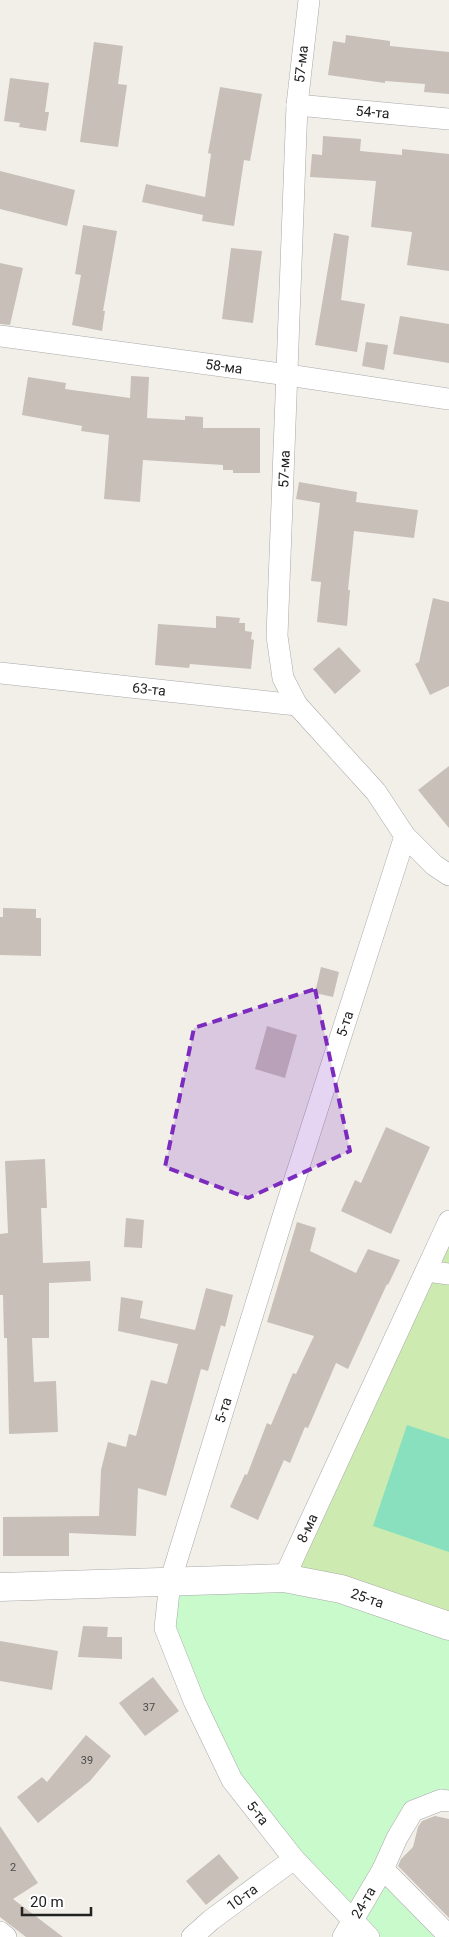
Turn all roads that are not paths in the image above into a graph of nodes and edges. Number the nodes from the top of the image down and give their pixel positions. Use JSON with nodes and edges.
{"nodes":[{"id":1,"x":309,"y":0,"type":"edge"},
{"id":2,"x":297,"y":105,"type":"junction"},
{"id":3,"x":449,"y":119,"type":"edge"},
{"id":4,"x":0,"y":336,"type":"edge"},
{"id":5,"x":288,"y":375,"type":"junction"},
{"id":6,"x":449,"y":399,"type":"edge"},
{"id":7,"x":0,"y":674,"type":"edge"},
{"id":8,"x":297,"y":705,"type":"junction"},
{"id":9,"x":405,"y":836,"type":"junction"},
{"id":10,"x":449,"y":875,"type":"edge"},
{"id":11,"x":449,"y":1221,"type":"edge"},
{"id":12,"x":427,"y":1271,"type":"junction"},
{"id":13,"x":449,"y":1274,"type":"edge"},
{"id":14,"x":284,"y":1578,"type":"junction"},
{"id":15,"x":170,"y":1582,"type":"junction"},
{"id":16,"x":0,"y":1587,"type":"edge"},
{"id":17,"x":449,"y":1626,"type":"edge"},
{"id":18,"x":449,"y":1801,"type":"edge"},
{"id":19,"x":294,"y":1859,"type":"junction"},
{"id":20,"x":383,"y":1869,"type":"junction"},
{"id":21,"x":348,"y":1929,"type":"edge"},
{"id":22,"x":0,"y":1932,"type":"edge"},
{"id":23,"x":449,"y":1936,"type":"edge"},
{"id":24,"x":6,"y":1937,"type":"edge"},
{"id":25,"x":192,"y":1937,"type":"edge"},
{"id":26,"x":369,"y":1937,"type":"edge"}],
"edges":[{"from":1,"to":2,"type":"street","name":"57-ма"},
{"from":2,"to":3,"type":"street","name":"54-та"},
{"from":2,"to":5,"type":"street","name":"57-ма"},
{"from":4,"to":5,"type":"street","name":"58-ма"},
{"from":5,"to":6,"type":"street","name":"58-ма"},
{"from":5,"to":8,"type":"street","name":"57-ма"},
{"from":7,"to":8,"type":"street","name":"63-та"},
{"from":8,"to":9,"type":"street","name":"57-ма"},
{"from":9,"to":10,"type":"street","name":"57-ма"},
{"from":9,"to":15,"type":"street","name":"5-та"},
{"from":11,"to":12,"type":"street","name":"8-ма"},
{"from":12,"to":13,"type":"street"},
{"from":12,"to":14,"type":"street","name":"8-ма"},
{"from":14,"to":15,"type":"street"},
{"from":14,"to":17,"type":"street","name":"25-та"},
{"from":15,"to":16,"type":"street"},
{"from":15,"to":19,"type":"street","name":"5-та"},
{"from":18,"to":20,"type":"street"},
{"from":19,"to":21,"type":"street","name":"5-та"},
{"from":19,"to":25,"type":"street","name":"10-та"},
{"from":20,"to":21,"type":"street","name":"24-та"},
{"from":20,"to":23,"type":"street"},
{"from":21,"to":26,"type":"street","name":"5-та"},
{"from":22,"to":24,"type":"street"}]}
